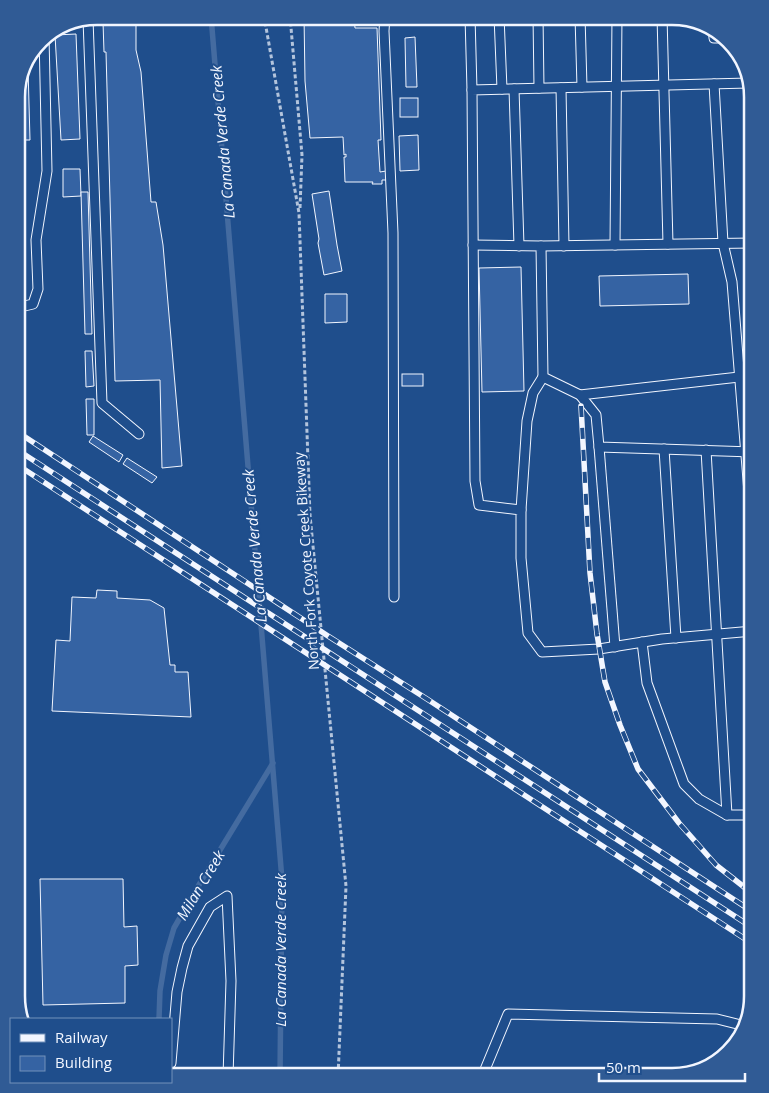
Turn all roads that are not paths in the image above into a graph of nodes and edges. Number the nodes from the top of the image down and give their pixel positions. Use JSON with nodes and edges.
{"nodes":[{"id":1,"x":384,"y":25,"type":"edge"},
{"id":2,"x":470,"y":25,"type":"edge"},
{"id":3,"x":499,"y":25,"type":"edge"},
{"id":4,"x":538,"y":25,"type":"edge"},
{"id":5,"x":580,"y":25,"type":"edge"},
{"id":6,"x":617,"y":25,"type":"edge"},
{"id":7,"x":662,"y":25,"type":"edge"},
{"id":8,"x":88,"y":26,"type":"edge"},
{"id":9,"x":44,"y":48,"type":"edge"},
{"id":10,"x":743,"y":83,"type":"edge"},
{"id":11,"x":714,"y":84,"type":"junction"},
{"id":12,"x":664,"y":85,"type":"junction"},
{"id":13,"x":616,"y":86,"type":"junction"},
{"id":14,"x":582,"y":87,"type":"junction"},
{"id":15,"x":539,"y":88,"type":"junction"},
{"id":16,"x":561,"y":88,"type":"junction"},
{"id":17,"x":502,"y":89,"type":"junction"},
{"id":18,"x":514,"y":89,"type":"junction"},
{"id":19,"x":472,"y":90,"type":"junction"},
{"id":20,"x":723,"y":243,"type":"junction"},
{"id":21,"x":744,"y":243,"type":"edge"},
{"id":22,"x":668,"y":244,"type":"junction"},
{"id":23,"x":473,"y":245,"type":"junction"},
{"id":24,"x":615,"y":245,"type":"junction"},
{"id":25,"x":519,"y":246,"type":"junction"},
{"id":26,"x":541,"y":246,"type":"junction"},
{"id":27,"x":564,"y":246,"type":"junction"},
{"id":28,"x":25,"y":306,"type":"edge"},
{"id":29,"x":543,"y":377,"type":"junction"},
{"id":30,"x":740,"y":377,"type":"junction"},
{"id":31,"x":580,"y":395,"type":"junction"},
{"id":32,"x":744,"y":410,"type":"edge"},
{"id":33,"x":139,"y":434,"type":"dead end"},
{"id":34,"x":599,"y":447,"type":"junction"},
{"id":35,"x":664,"y":449,"type":"junction"},
{"id":36,"x":706,"y":450,"type":"junction"},
{"id":37,"x":744,"y":452,"type":"edge"},
{"id":38,"x":521,"y":510,"type":"junction"},
{"id":39,"x":394,"y":597,"type":"dead end"},
{"id":40,"x":744,"y":632,"type":"edge"},
{"id":41,"x":716,"y":635,"type":"junction"},
{"id":42,"x":676,"y":638,"type":"junction"},
{"id":43,"x":642,"y":642,"type":"junction"},
{"id":44,"x":615,"y":647,"type":"junction"},
{"id":45,"x":744,"y":815,"type":"edge"},
{"id":46,"x":727,"y":816,"type":"junction"},
{"id":47,"x":739,"y":1024,"type":"edge"},
{"id":48,"x":172,"y":1053,"type":"edge"},
{"id":49,"x":228,"y":1068,"type":"edge"},
{"id":50,"x":486,"y":1068,"type":"edge"}],
"edges":[{"from":1,"to":39,"type":"lane"},
{"from":2,"to":19,"type":"lane"},
{"from":3,"to":17,"type":"lane"},
{"from":4,"to":15,"type":"lane"},
{"from":5,"to":14,"type":"lane"},
{"from":6,"to":13,"type":"lane"},
{"from":7,"to":12,"type":"lane"},
{"from":8,"to":33,"type":"lane"},
{"from":9,"to":28,"type":"lane"},
{"from":10,"to":11,"type":"lane"},
{"from":11,"to":12,"type":"lane"},
{"from":11,"to":20,"type":"lane"},
{"from":12,"to":13,"type":"lane"},
{"from":12,"to":22,"type":"lane"},
{"from":13,"to":14,"type":"lane"},
{"from":13,"to":24,"type":"lane"},
{"from":14,"to":16,"type":"lane"},
{"from":15,"to":16,"type":"lane"},
{"from":15,"to":18,"type":"lane"},
{"from":16,"to":27,"type":"lane"},
{"from":17,"to":18,"type":"lane"},
{"from":17,"to":19,"type":"lane"},
{"from":18,"to":25,"type":"lane"},
{"from":19,"to":23,"type":"lane"},
{"from":20,"to":21,"type":"lane"},
{"from":20,"to":22,"type":"lane"},
{"from":20,"to":30,"type":"lane"},
{"from":22,"to":24,"type":"lane"},
{"from":23,"to":25,"type":"lane"},
{"from":23,"to":38,"type":"lane"},
{"from":24,"to":27,"type":"lane"},
{"from":25,"to":26,"type":"lane"},
{"from":26,"to":27,"type":"lane"},
{"from":26,"to":29,"type":"lane"},
{"from":29,"to":31,"type":"lane"},
{"from":29,"to":38,"type":"lane"},
{"from":30,"to":31,"type":"lane"},
{"from":30,"to":32,"type":"lane"},
{"from":31,"to":34,"type":"lane"},
{"from":34,"to":35,"type":"lane"},
{"from":34,"to":44,"type":"lane"},
{"from":35,"to":36,"type":"lane"},
{"from":35,"to":42,"type":"lane"},
{"from":36,"to":37,"type":"lane"},
{"from":36,"to":41,"type":"lane"},
{"from":38,"to":44,"type":"lane"},
{"from":40,"to":41,"type":"lane"},
{"from":41,"to":42,"type":"lane"},
{"from":41,"to":46,"type":"lane"},
{"from":42,"to":43,"type":"lane"},
{"from":43,"to":44,"type":"lane"},
{"from":43,"to":46,"type":"lane"},
{"from":45,"to":46,"type":"lane"},
{"from":47,"to":50,"type":"lane"},
{"from":48,"to":49,"type":"lane"}]}
